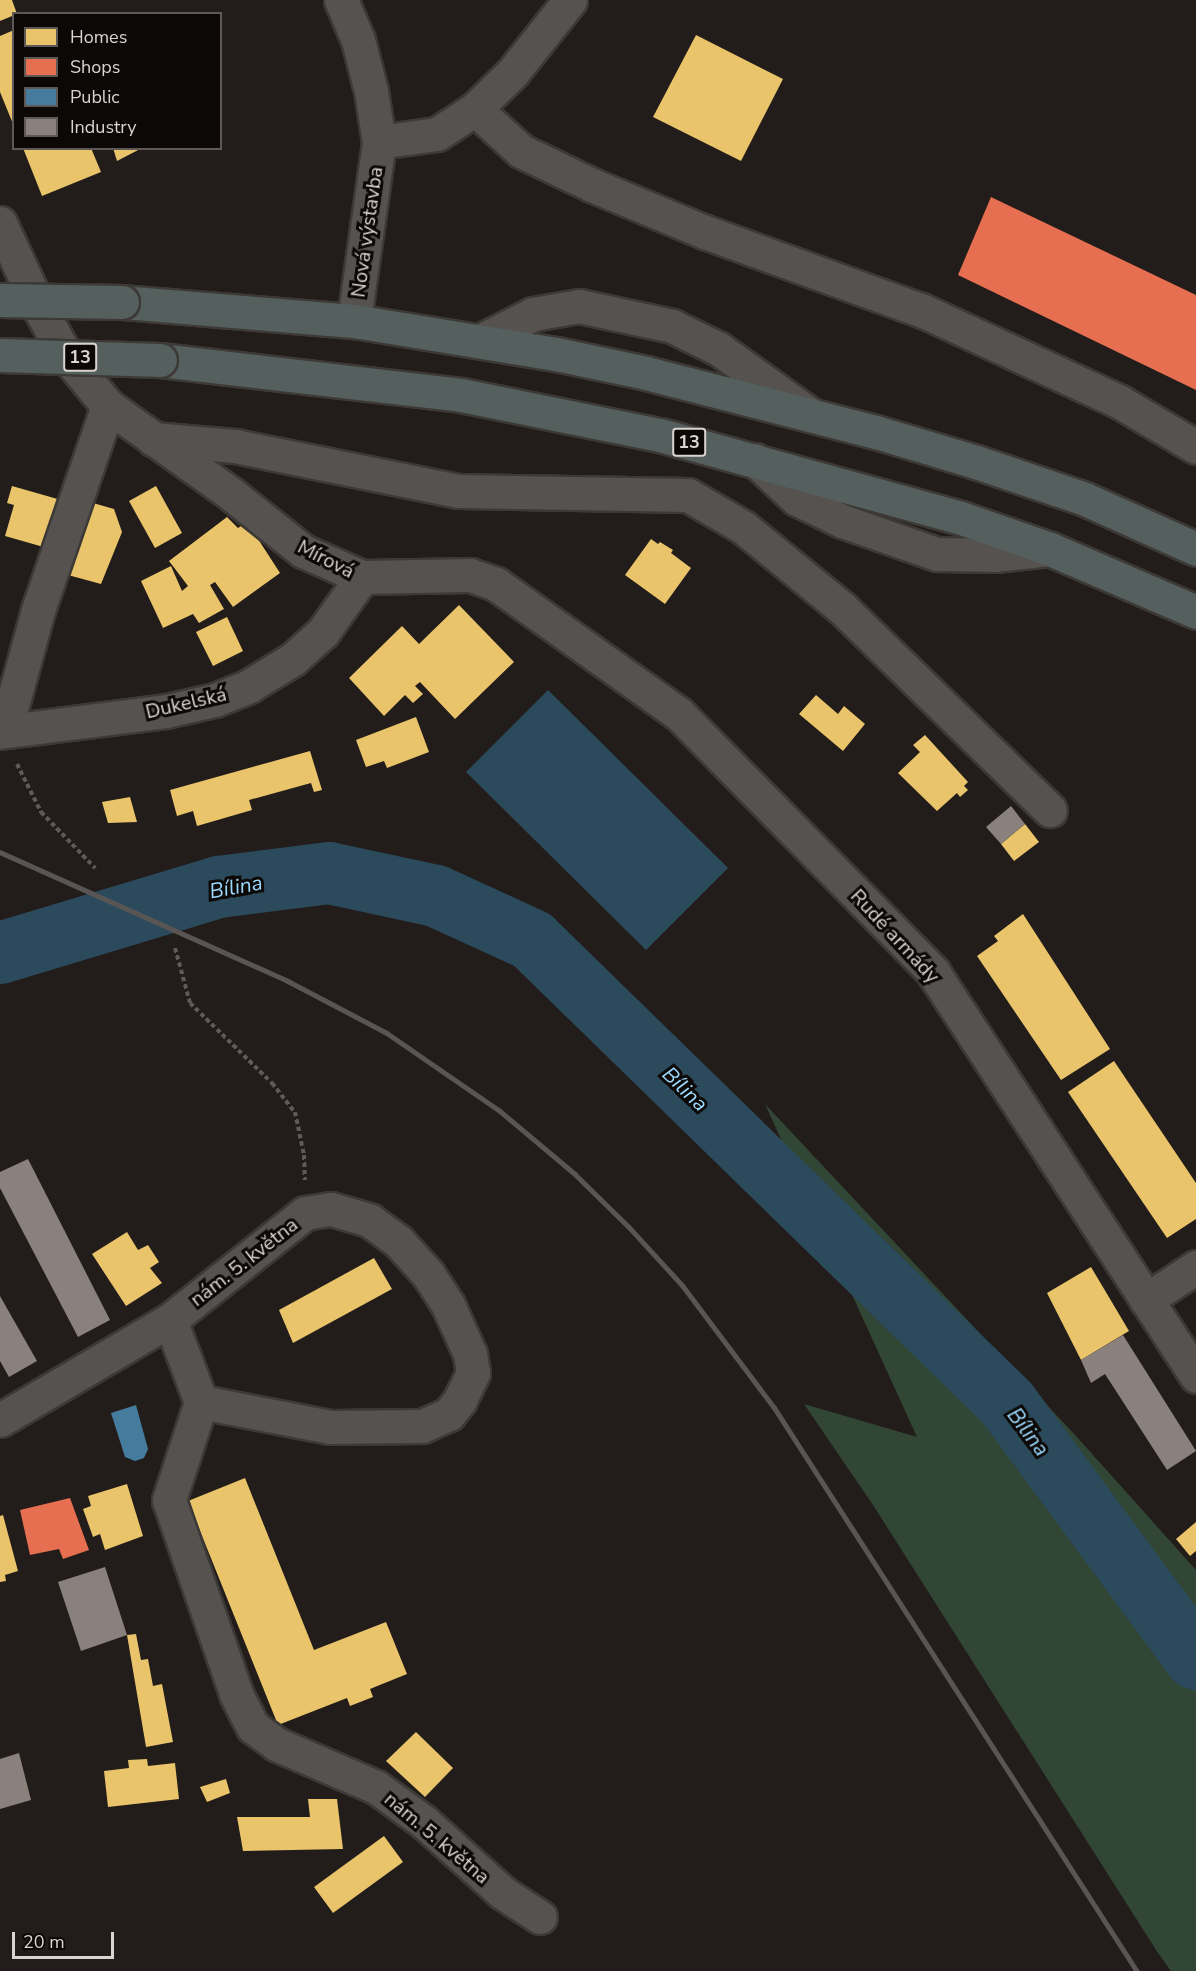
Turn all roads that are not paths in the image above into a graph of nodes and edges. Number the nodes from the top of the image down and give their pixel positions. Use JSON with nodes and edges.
{"nodes":[{"id":1,"x":341,"y":0,"type":"edge"},
{"id":2,"x":570,"y":0,"type":"edge"},
{"id":3,"x":476,"y":109,"type":"junction"},
{"id":4,"x":379,"y":142,"type":"junction"},
{"id":5,"x":3,"y":230,"type":"edge"},
{"id":6,"x":0,"y":300,"type":"edge"},
{"id":7,"x":354,"y":321,"type":"junction"},
{"id":8,"x":480,"y":341,"type":"junction"},
{"id":9,"x":0,"y":355,"type":"edge"},
{"id":10,"x":108,"y":406,"type":"junction"},
{"id":11,"x":811,"y":415,"type":"junction"},
{"id":12,"x":151,"y":439,"type":"junction"},
{"id":13,"x":1196,"y":447,"type":"edge"},
{"id":14,"x":1196,"y":549,"type":"edge"},
{"id":15,"x":362,"y":577,"type":"junction"},
{"id":16,"x":496,"y":584,"type":"joint"},
{"id":17,"x":1196,"y":612,"type":"edge"},
{"id":18,"x":2,"y":731,"type":"edge"},
{"id":19,"x":1050,"y":810,"type":"dead end"},
{"id":20,"x":1196,"y":1267,"type":"edge"},
{"id":21,"x":1146,"y":1300,"type":"junction"},
{"id":22,"x":170,"y":1320,"type":"junction"},
{"id":23,"x":1196,"y":1376,"type":"edge"},
{"id":24,"x":201,"y":1402,"type":"junction"},
{"id":25,"x":0,"y":1420,"type":"edge"},
{"id":26,"x":540,"y":1917,"type":"dead end"}],
"edges":[{"from":1,"to":4,"type":"street","name":"Nová výstavba"},
{"from":2,"to":3,"type":"street","name":"Nová výstavba"},
{"from":3,"to":4,"type":"street","name":"Nová výstavba"},
{"from":3,"to":13,"type":"street"},
{"from":4,"to":7,"type":"street","name":"Nová výstavba"},
{"from":5,"to":10,"type":"street","name":"Mírová"},
{"from":6,"to":7,"type":"highway","bridge":true},
{"from":7,"to":8,"type":"highway"},
{"from":8,"to":11,"type":"highway"},
{"from":8,"to":11,"type":"street"},
{"from":9,"to":17,"type":"highway","number":"13","bridge":true},
{"from":10,"to":12,"type":"street","name":"Mírová"},
{"from":10,"to":18,"type":"street"},
{"from":11,"to":14,"type":"highway"},
{"from":12,"to":15,"type":"street","name":"Mírová"},
{"from":12,"to":19,"type":"street"},
{"from":15,"to":16,"type":"street","name":"Mírová"},
{"from":15,"to":18,"type":"street","name":"Dukelská"},
{"from":16,"to":21,"type":"street","name":"Rudé armády"},
{"from":20,"to":21,"type":"street"},
{"from":21,"to":23,"type":"street","name":"Rudé armády"},
{"from":22,"to":24,"type":"street","name":"nám. 5. května"},
{"from":22,"to":24,"type":"street","name":"nám. 5. května"},
{"from":22,"to":25,"type":"street","name":"nám. 5. května"},
{"from":24,"to":26,"type":"street","name":"nám. 5. května"}]}
